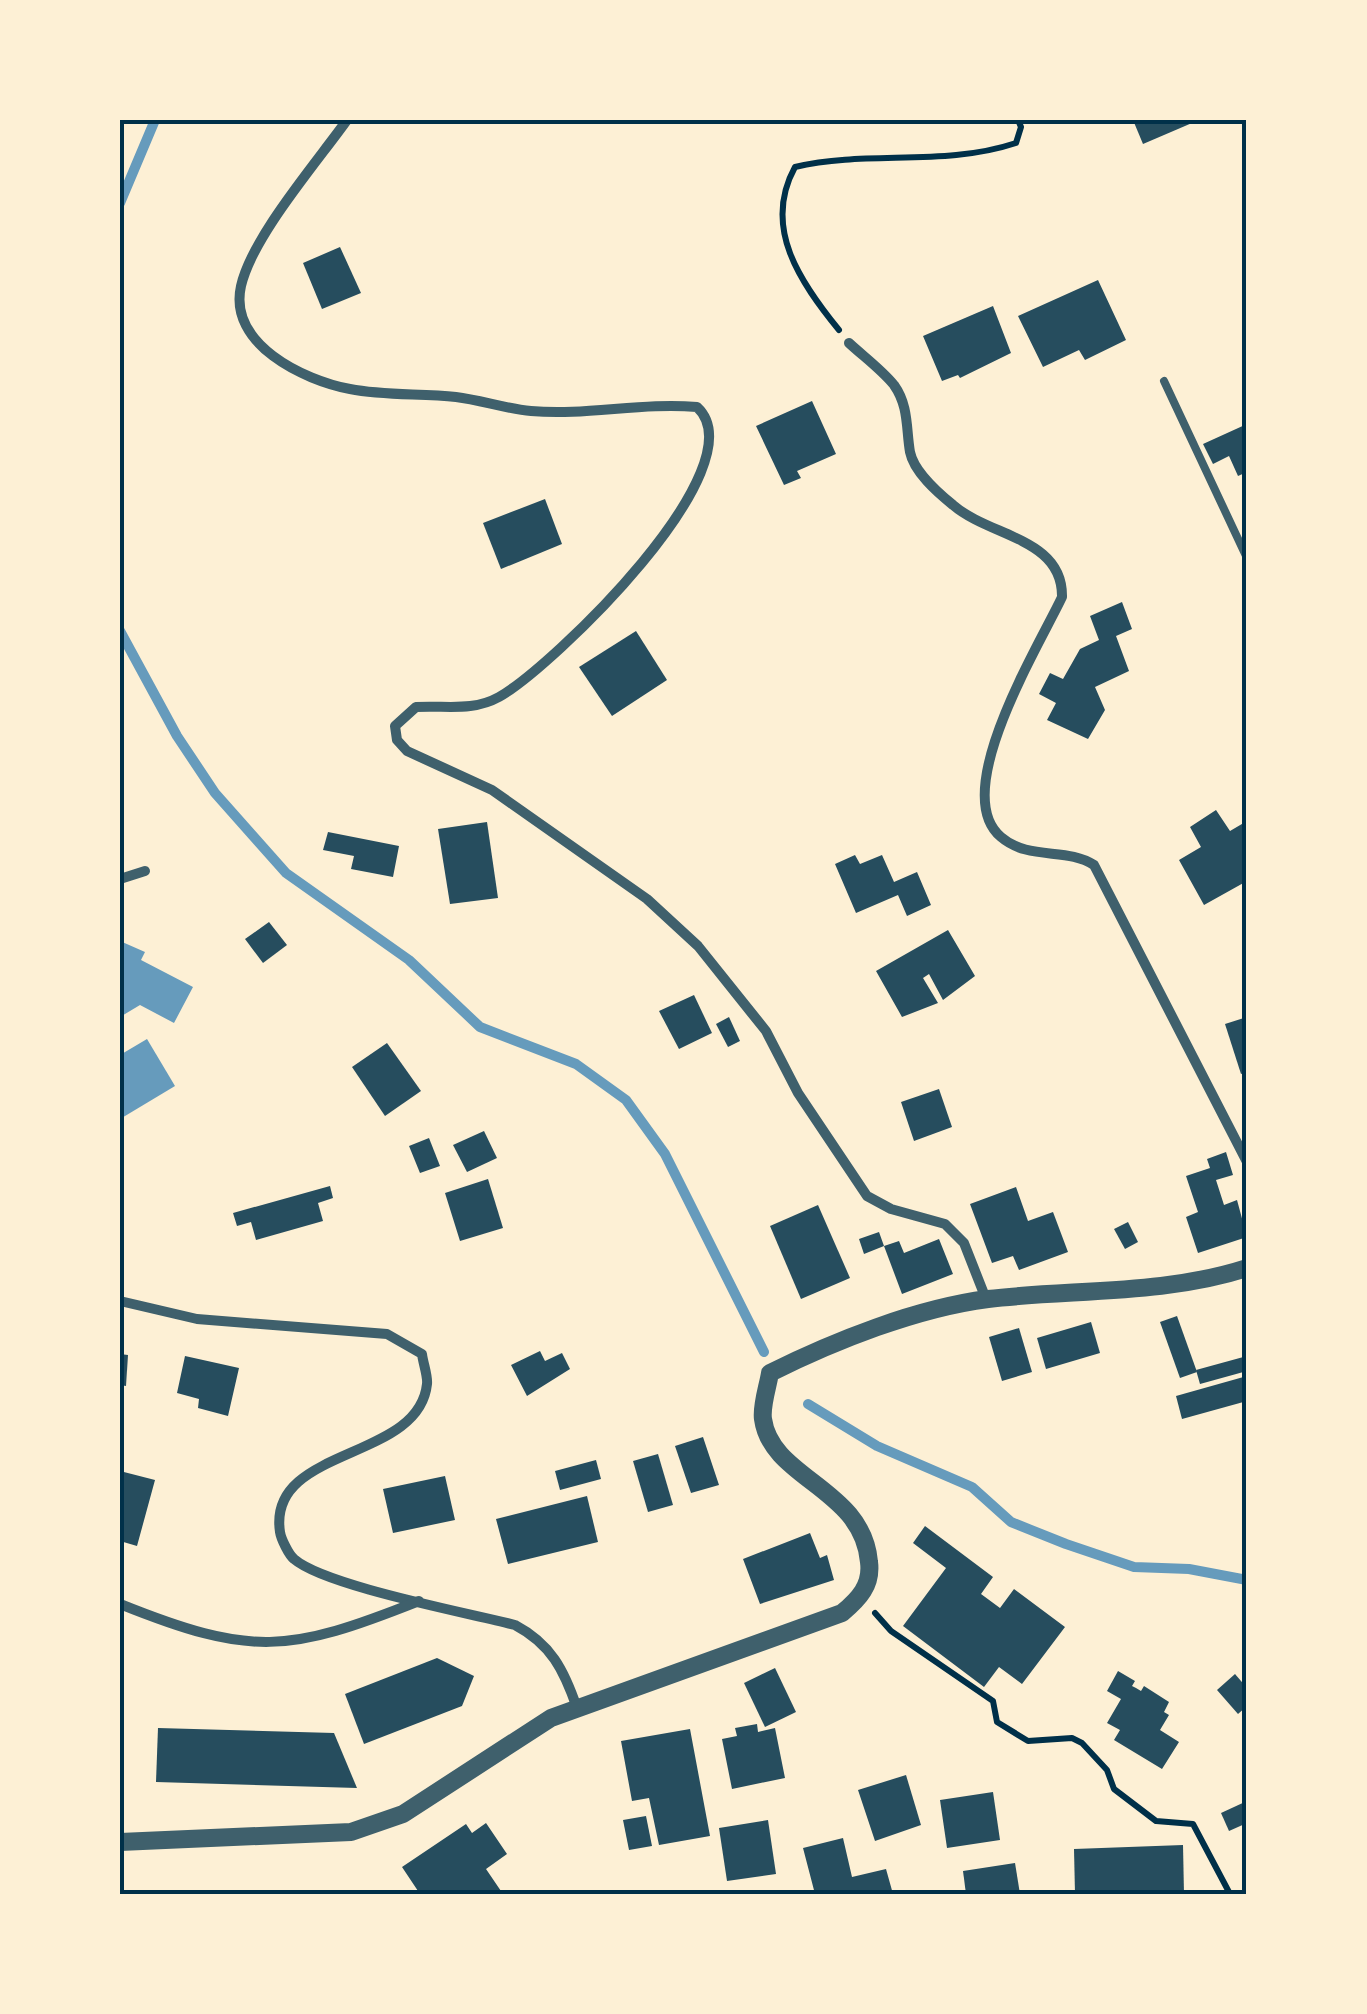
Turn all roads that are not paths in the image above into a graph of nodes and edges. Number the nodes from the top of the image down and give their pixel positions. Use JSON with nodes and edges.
{"nodes":[{"id":1,"x":347,"y":120,"type":"edge"},
{"id":2,"x":849,"y":343,"type":"road end"},
{"id":3,"x":1164,"y":381,"type":"dead end"},
{"id":4,"x":1247,"y":558,"type":"edge"},
{"id":5,"x":145,"y":871,"type":"dead end"},
{"id":6,"x":120,"y":878,"type":"edge"},
{"id":7,"x":1247,"y":1162,"type":"edge"},
{"id":8,"x":1247,"y":1268,"type":"edge"},
{"id":9,"x":120,"y":1300,"type":"edge"},
{"id":10,"x":986,"y":1300,"type":"junction"},
{"id":11,"x":420,"y":1601,"type":"junction"},
{"id":12,"x":120,"y":1604,"type":"edge"},
{"id":13,"x":577,"y":1708,"type":"junction"},
{"id":14,"x":120,"y":1842,"type":"edge"}],
"edges":[{"from":1,"to":10,"type":"street"},
{"from":2,"to":7,"type":"street"},
{"from":3,"to":4,"type":"lane"},
{"from":5,"to":6,"type":"street"},
{"from":8,"to":10,"type":"street"},
{"from":9,"to":11,"type":"street"},
{"from":10,"to":13,"type":"street"},
{"from":11,"to":12,"type":"street"},
{"from":11,"to":13,"type":"street"},
{"from":13,"to":14,"type":"street"}]}
